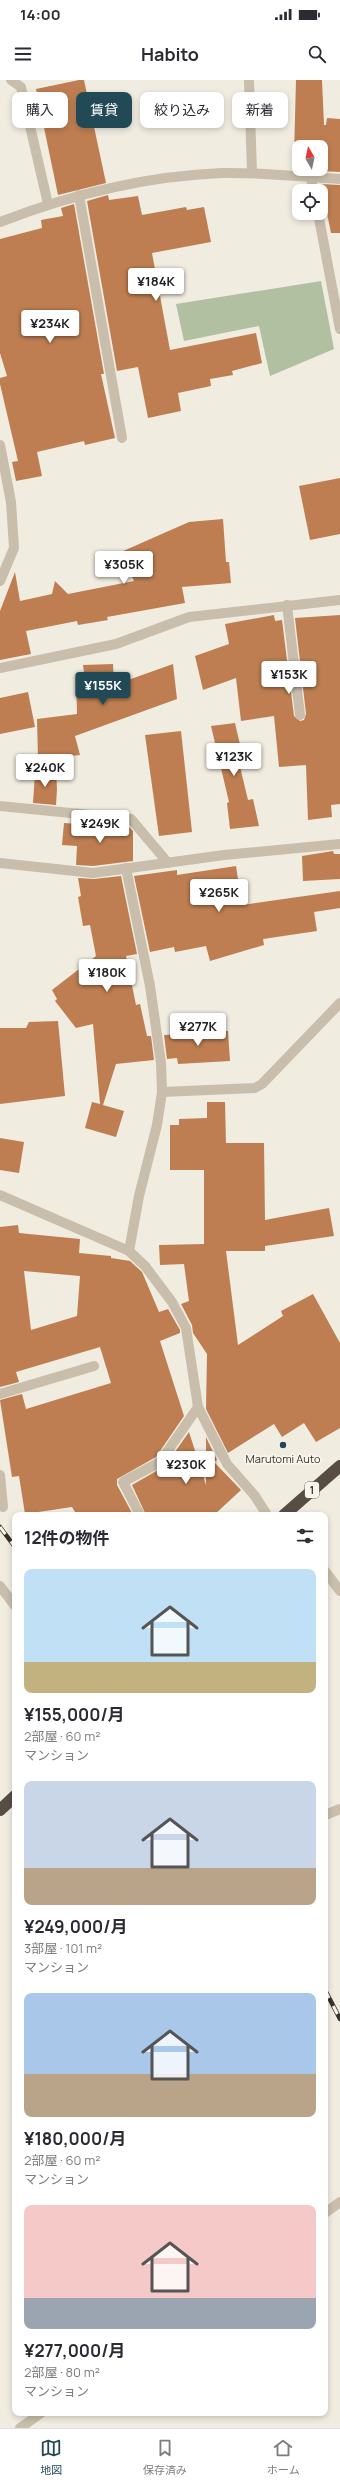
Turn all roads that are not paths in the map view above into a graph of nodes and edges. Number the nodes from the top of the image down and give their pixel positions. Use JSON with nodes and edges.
{"nodes":[{"id":1,"x":11,"y":80,"type":"edge"},
{"id":2,"x":249,"y":80,"type":"edge"},
{"id":3,"x":252,"y":173,"type":"junction"},
{"id":4,"x":311,"y":177,"type":"junction"},
{"id":5,"x":340,"y":179,"type":"edge"},
{"id":6,"x":312,"y":184,"type":"edge"},
{"id":7,"x":79,"y":195,"type":"junction"},
{"id":8,"x":48,"y":204,"type":"junction"},
{"id":9,"x":319,"y":220,"type":"edge"},
{"id":10,"x":0,"y":222,"type":"edge"},
{"id":11,"x":340,"y":329,"type":"edge"},
{"id":12,"x":122,"y":438,"type":"dead end"},
{"id":13,"x":0,"y":445,"type":"edge"},
{"id":14,"x":0,"y":581,"type":"edge"},
{"id":15,"x":340,"y":600,"type":"edge"},
{"id":16,"x":287,"y":605,"type":"junction"},
{"id":17,"x":0,"y":668,"type":"edge"},
{"id":18,"x":300,"y":715,"type":"dead end"},
{"id":19,"x":0,"y":806,"type":"edge"},
{"id":20,"x":340,"y":844,"type":"edge"},
{"id":21,"x":168,"y":862,"type":"junction"},
{"id":22,"x":0,"y":863,"type":"edge"},
{"id":23,"x":126,"y":868,"type":"junction"},
{"id":24,"x":340,"y":1003,"type":"edge"},
{"id":25,"x":162,"y":1092,"type":"junction"},
{"id":26,"x":0,"y":1195,"type":"edge"},
{"id":27,"x":130,"y":1251,"type":"junction"},
{"id":28,"x":94,"y":1366,"type":"dead end"},
{"id":29,"x":0,"y":1394,"type":"edge"},
{"id":30,"x":198,"y":1407,"type":"junction"},
{"id":31,"x":340,"y":1466,"type":"edge"},
{"id":32,"x":0,"y":1475,"type":"edge"},
{"id":33,"x":4,"y":1507,"type":"dead end"},
{"id":34,"x":138,"y":1512,"type":"edge"},
{"id":35,"x":265,"y":1512,"type":"edge"},
{"id":36,"x":287,"y":1512,"type":"edge"},
{"id":37,"x":328,"y":1575,"type":"edge"},
{"id":38,"x":0,"y":1586,"type":"edge"},
{"id":39,"x":340,"y":1591,"type":"edge"},
{"id":40,"x":12,"y":1602,"type":"edge"},
{"id":41,"x":12,"y":1799,"type":"edge"},
{"id":42,"x":340,"y":1809,"type":"edge"},
{"id":43,"x":0,"y":1810,"type":"edge"},
{"id":44,"x":328,"y":1814,"type":"edge"},
{"id":45,"x":340,"y":2202,"type":"edge"},
{"id":46,"x":328,"y":2211,"type":"edge"},
{"id":47,"x":37,"y":2416,"type":"edge"},
{"id":48,"x":20,"y":2428,"type":"edge"}],
"edges":[{"from":1,"to":8,"type":"street"},
{"from":2,"to":3,"type":"street"},
{"from":3,"to":4,"type":"street"},
{"from":3,"to":7,"type":"street"},
{"from":4,"to":5,"type":"street"},
{"from":4,"to":6,"type":"street"},
{"from":7,"to":8,"type":"street"},
{"from":7,"to":12,"type":"street"},
{"from":8,"to":10,"type":"street"},
{"from":9,"to":11,"type":"street"},
{"from":13,"to":14,"type":"street"},
{"from":15,"to":16,"type":"street"},
{"from":16,"to":17,"type":"street"},
{"from":16,"to":18,"type":"street"},
{"from":19,"to":21,"type":"street"},
{"from":20,"to":21,"type":"street"},
{"from":21,"to":23,"type":"street"},
{"from":22,"to":23,"type":"street"},
{"from":23,"to":25,"type":"street"},
{"from":24,"to":25,"type":"street"},
{"from":25,"to":27,"type":"street"},
{"from":26,"to":27,"type":"street"},
{"from":27,"to":30,"type":"street"},
{"from":28,"to":29,"type":"street"},
{"from":30,"to":34,"type":"street"},
{"from":30,"to":35,"type":"street"},
{"from":31,"to":36,"type":"highway","number":"1"},
{"from":32,"to":33,"type":"street"},
{"from":37,"to":39,"type":"street"},
{"from":38,"to":40,"type":"street"},
{"from":41,"to":43,"type":"highway"},
{"from":42,"to":44,"type":"street"},
{"from":45,"to":46,"type":"street"},
{"from":47,"to":48,"type":"street"}]}
